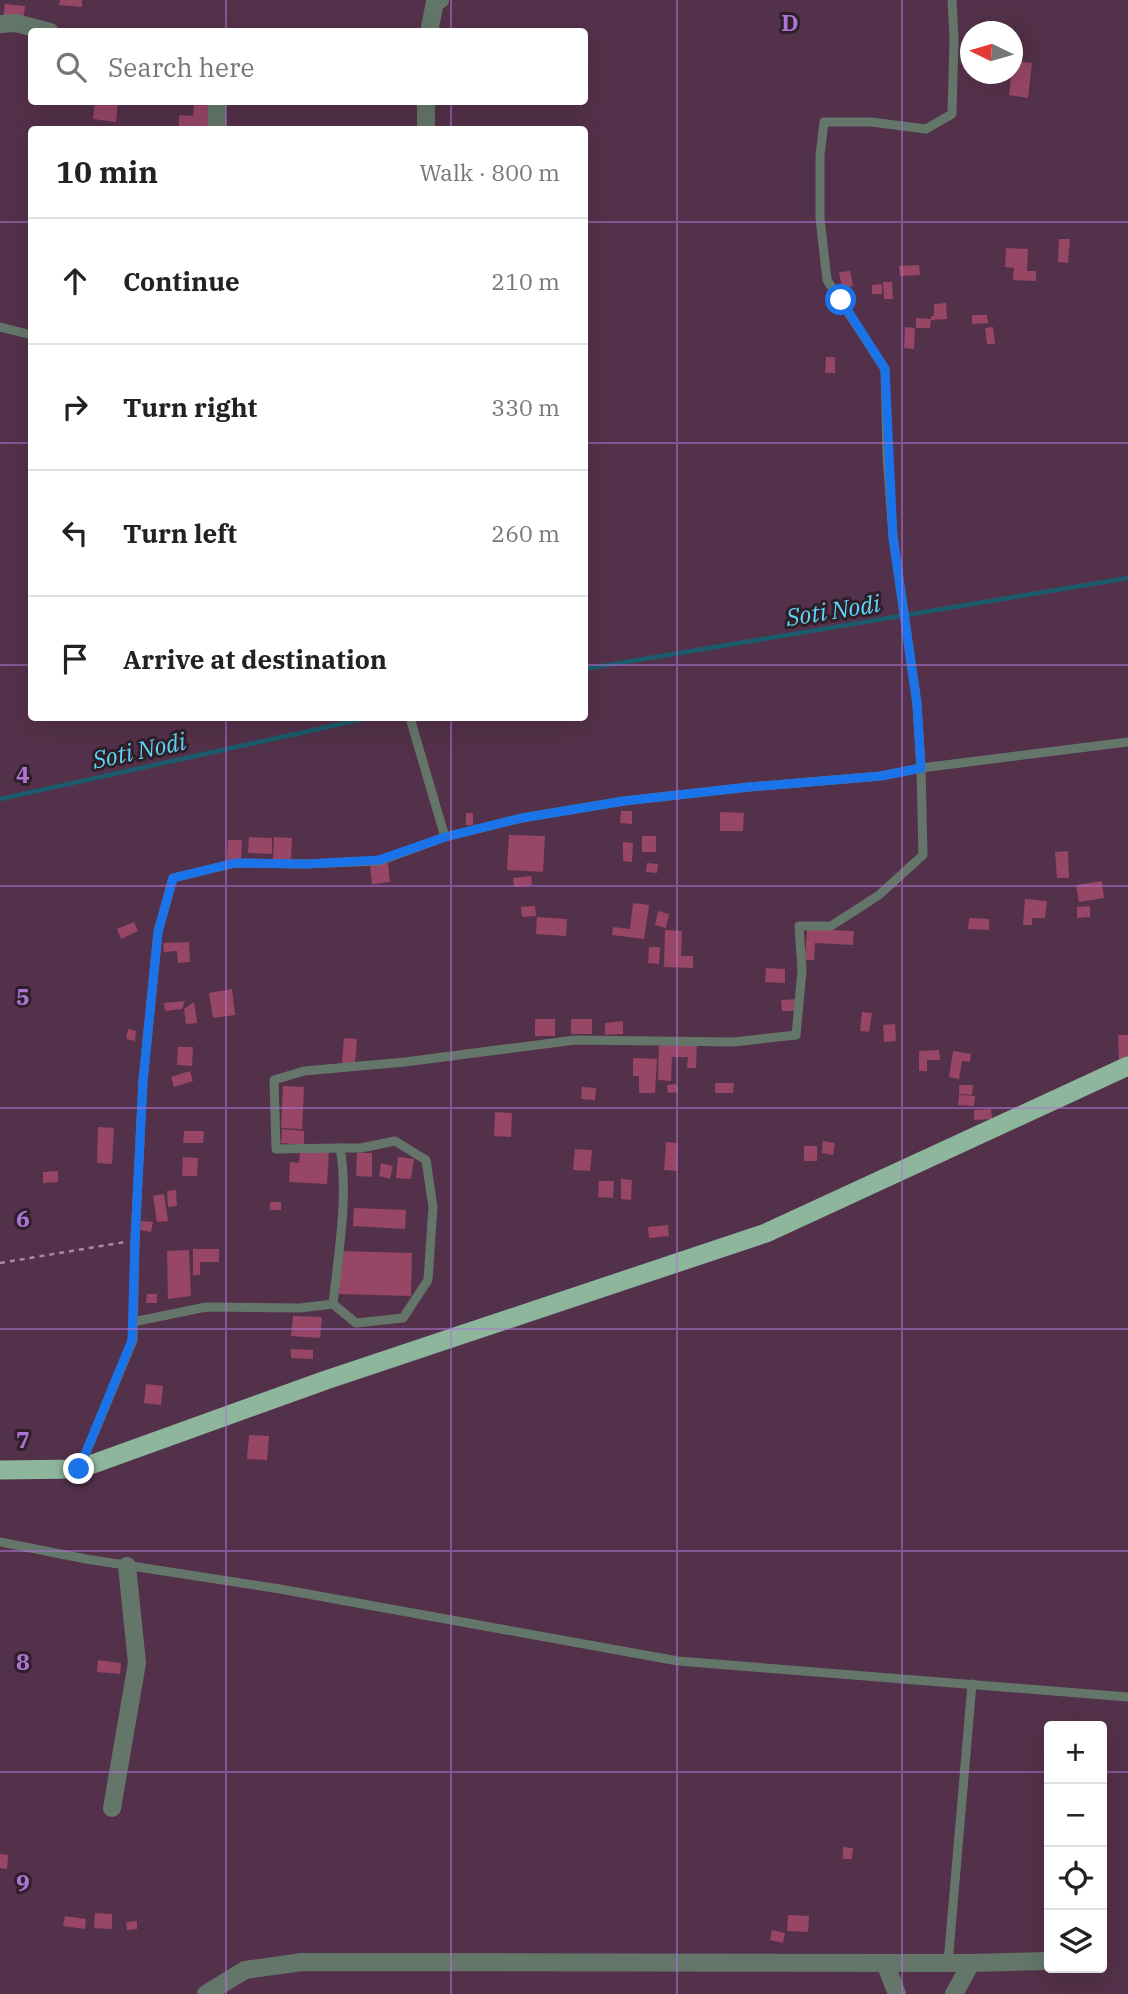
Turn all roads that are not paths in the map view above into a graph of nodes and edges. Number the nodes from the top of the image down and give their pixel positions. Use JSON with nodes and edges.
{"nodes":[{"id":1,"x":440,"y":0,"type":"edge"},
{"id":2,"x":952,"y":0,"type":"edge"},
{"id":3,"x":0,"y":24,"type":"edge"},
{"id":4,"x":35,"y":28,"type":"edge"},
{"id":5,"x":430,"y":28,"type":"edge"},
{"id":6,"x":217,"y":105,"type":"edge"},
{"id":7,"x":426,"y":105,"type":"edge"},
{"id":8,"x":217,"y":126,"type":"edge"},
{"id":9,"x":426,"y":126,"type":"edge"},
{"id":10,"x":0,"y":327,"type":"edge"},
{"id":11,"x":28,"y":334,"type":"edge"},
{"id":12,"x":411,"y":721,"type":"edge"},
{"id":13,"x":1128,"y":742,"type":"edge"},
{"id":14,"x":921,"y":768,"type":"junction"},
{"id":15,"x":445,"y":837,"type":"junction"},
{"id":16,"x":1128,"y":1066,"type":"edge"},
{"id":17,"x":340,"y":1149,"type":"junction"},
{"id":18,"x":333,"y":1304,"type":"junction"},
{"id":19,"x":133,"y":1322,"type":"junction"},
{"id":20,"x":79,"y":1469,"type":"junction"},
{"id":21,"x":0,"y":1470,"type":"edge"},
{"id":22,"x":0,"y":1542,"type":"edge"},
{"id":23,"x":127,"y":1566,"type":"junction"},
{"id":24,"x":972,"y":1684,"type":"junction"},
{"id":25,"x":1128,"y":1697,"type":"edge"},
{"id":26,"x":112,"y":1808,"type":"dead end"},
{"id":27,"x":1044,"y":1961,"type":"edge"},
{"id":28,"x":948,"y":1963,"type":"junction"},
{"id":29,"x":886,"y":1964,"type":"junction"},
{"id":30,"x":971,"y":1964,"type":"junction"},
{"id":31,"x":206,"y":1994,"type":"edge"},
{"id":32,"x":897,"y":1994,"type":"edge"},
{"id":33,"x":954,"y":1994,"type":"edge"}],
"edges":[{"from":1,"to":5,"type":"street"},
{"from":2,"to":14,"type":"lane"},
{"from":3,"to":4,"type":"street"},
{"from":6,"to":8,"type":"street"},
{"from":7,"to":9,"type":"street"},
{"from":10,"to":11,"type":"lane"},
{"from":12,"to":15,"type":"lane"},
{"from":13,"to":14,"type":"lane"},
{"from":14,"to":15,"type":"lane"},
{"from":14,"to":17,"type":"lane"},
{"from":15,"to":19,"type":"lane"},
{"from":16,"to":20,"type":"highway"},
{"from":17,"to":18,"type":"lane"},
{"from":17,"to":18,"type":"lane"},
{"from":18,"to":19,"type":"lane"},
{"from":19,"to":20,"type":"lane"},
{"from":20,"to":21,"type":"highway"},
{"from":22,"to":23,"type":"lane"},
{"from":23,"to":24,"type":"lane"},
{"from":23,"to":26,"type":"street"},
{"from":24,"to":25,"type":"lane"},
{"from":24,"to":28,"type":"lane"},
{"from":27,"to":30,"type":"street"},
{"from":28,"to":29,"type":"street"},
{"from":28,"to":30,"type":"street"},
{"from":29,"to":31,"type":"street"},
{"from":29,"to":32,"type":"street"},
{"from":30,"to":33,"type":"street"}]}
